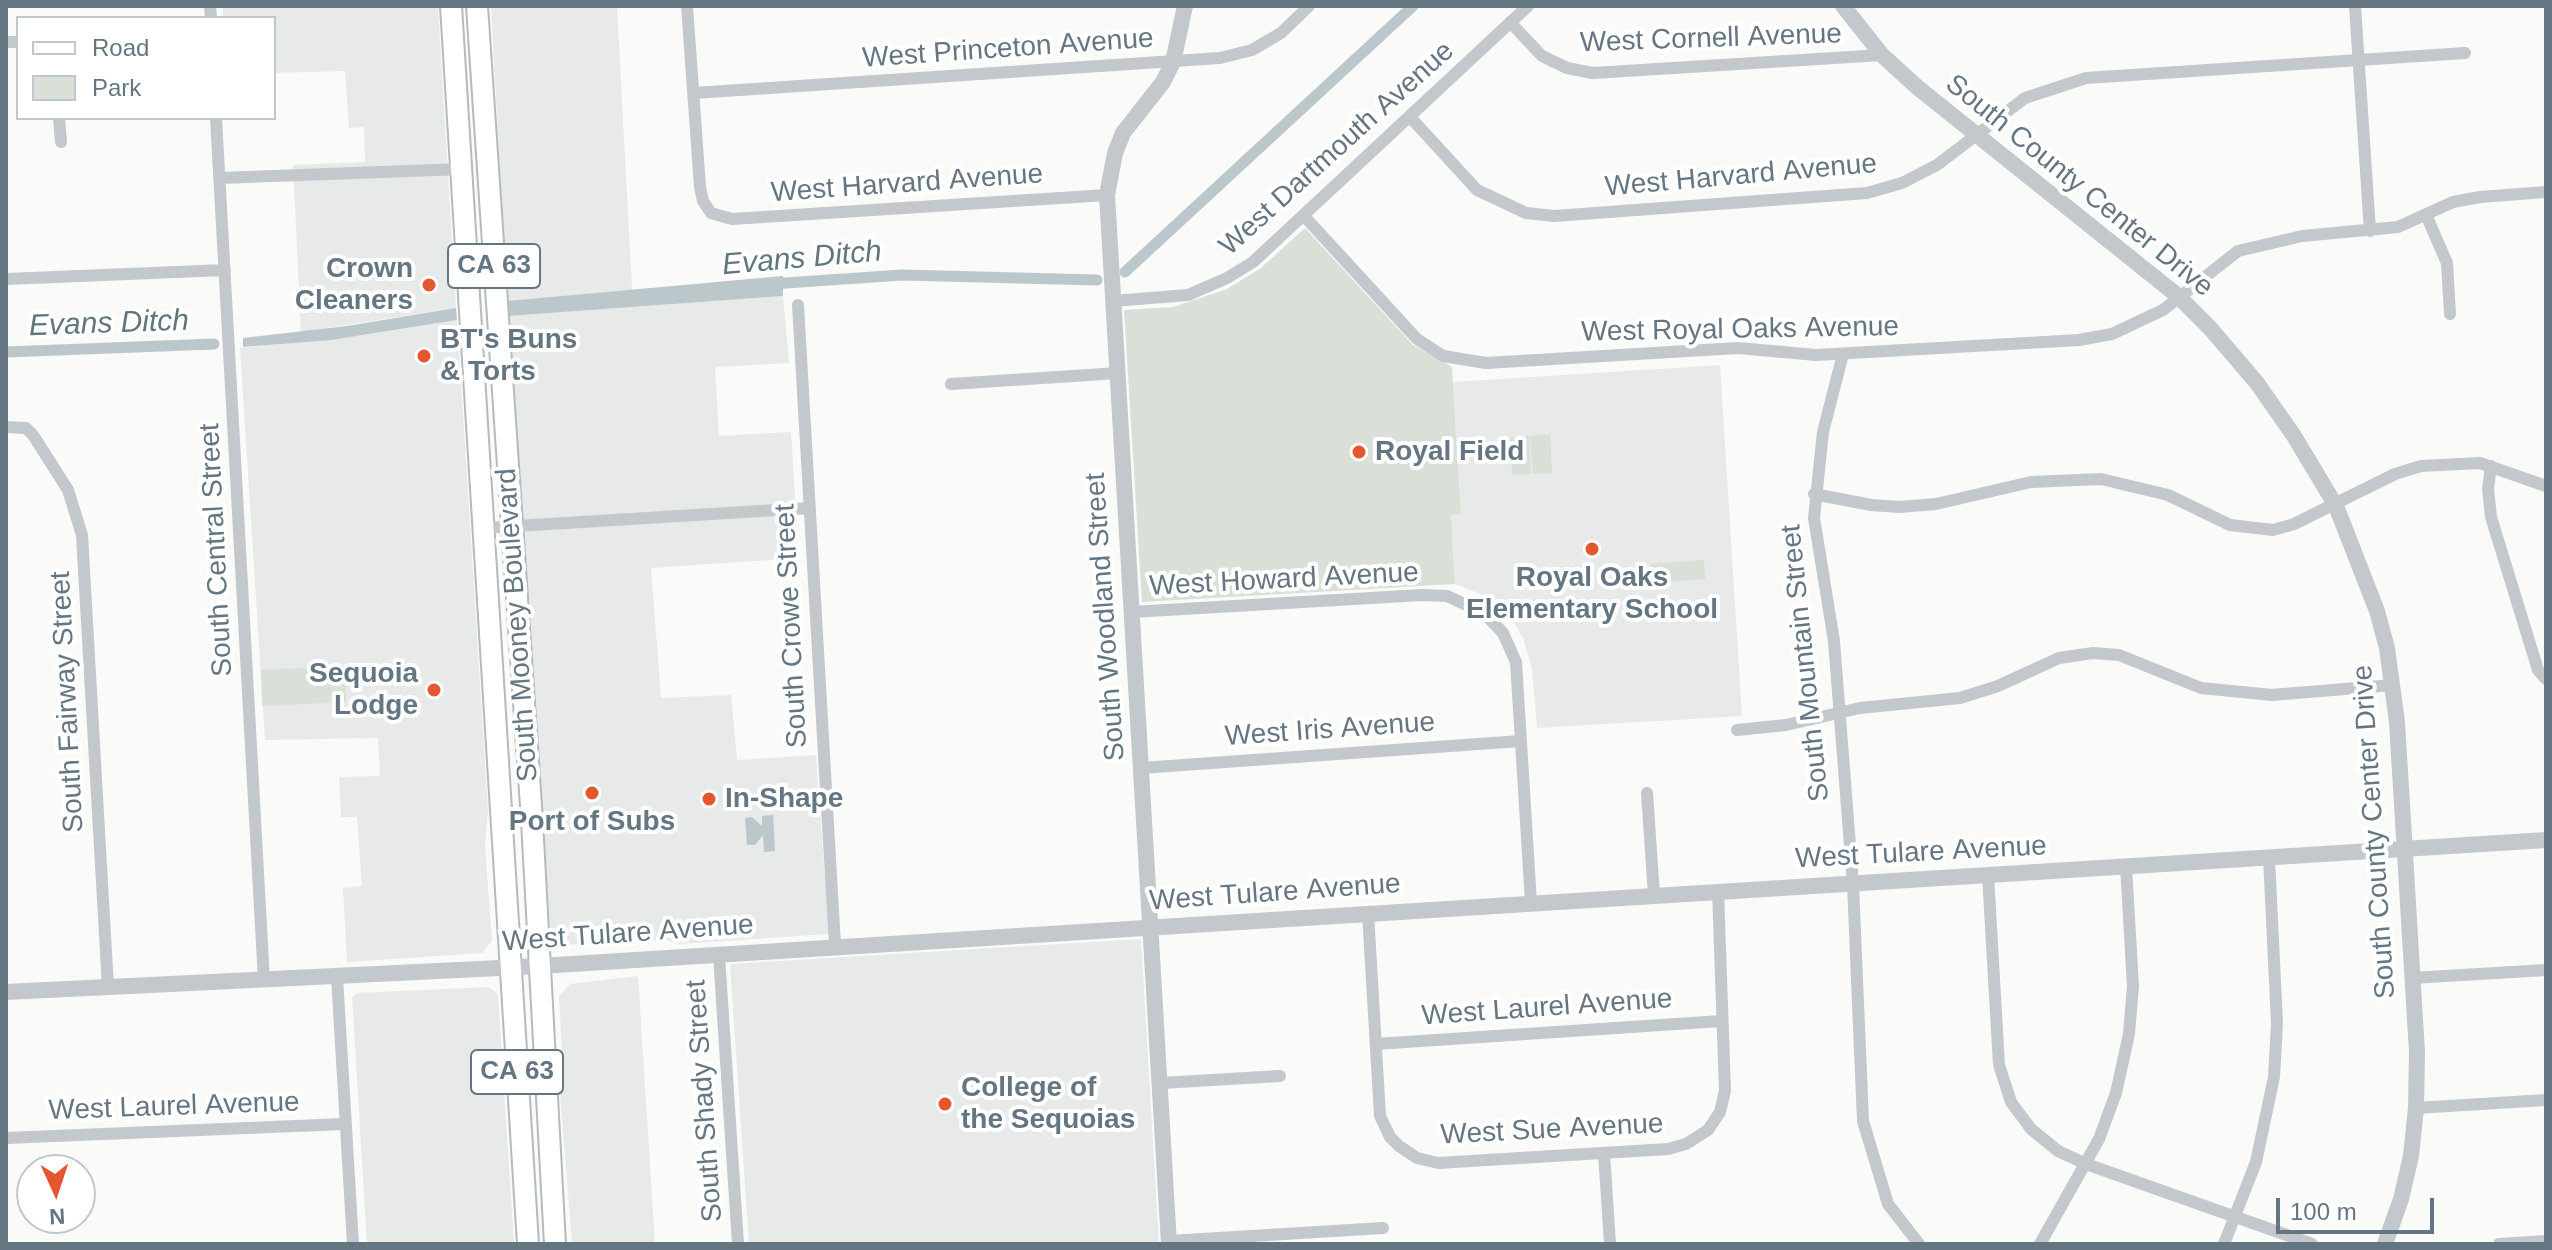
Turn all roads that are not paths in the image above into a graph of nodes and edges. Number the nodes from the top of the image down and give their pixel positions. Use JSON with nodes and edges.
{"nodes":[{"id":1,"x":454,"y":6,"type":"edge"},
{"id":2,"x":477,"y":6,"type":"edge"},
{"id":3,"x":687,"y":6,"type":"edge"},
{"id":4,"x":1185,"y":6,"type":"edge"},
{"id":5,"x":1309,"y":6,"type":"edge"},
{"id":6,"x":1528,"y":6,"type":"edge"},
{"id":7,"x":1843,"y":6,"type":"edge"},
{"id":8,"x":2355,"y":6,"type":"edge"},
{"id":9,"x":1510,"y":22,"type":"junction"},
{"id":10,"x":2465,"y":53,"type":"dead end"},
{"id":11,"x":1882,"y":55,"type":"junction"},
{"id":12,"x":2358,"y":59,"type":"junction"},
{"id":13,"x":1173,"y":62,"type":"junction"},
{"id":14,"x":694,"y":93,"type":"junction"},
{"id":15,"x":1411,"y":118,"type":"junction"},
{"id":16,"x":59,"y":120,"type":"edge"},
{"id":17,"x":216,"y":120,"type":"edge"},
{"id":18,"x":1975,"y":135,"type":"junction"},
{"id":19,"x":61,"y":142,"type":"dead end"},
{"id":20,"x":488,"y":161,"type":"junction"},
{"id":21,"x":462,"y":169,"type":"junction"},
{"id":22,"x":220,"y":178,"type":"junction"},
{"id":23,"x":2546,"y":192,"type":"edge"},
{"id":24,"x":1107,"y":195,"type":"junction"},
{"id":25,"x":1304,"y":216,"type":"junction"},
{"id":26,"x":2427,"y":217,"type":"junction"},
{"id":27,"x":2370,"y":231,"type":"junction"},
{"id":28,"x":225,"y":270,"type":"junction"},
{"id":29,"x":6,"y":279,"type":"edge"},
{"id":30,"x":2178,"y":296,"type":"junction"},
{"id":31,"x":1113,"y":301,"type":"junction"},
{"id":32,"x":798,"y":305,"type":"dead end"},
{"id":33,"x":2450,"y":314,"type":"dead end"},
{"id":34,"x":1843,"y":354,"type":"junction"},
{"id":35,"x":500,"y":365,"type":"junction"},
{"id":36,"x":1118,"y":373,"type":"junction"},
{"id":37,"x":951,"y":384,"type":"dead end"},
{"id":38,"x":6,"y":427,"type":"edge"},
{"id":39,"x":2491,"y":466,"type":"junction"},
{"id":40,"x":2546,"y":486,"type":"edge"},
{"id":41,"x":1814,"y":494,"type":"junction"},
{"id":42,"x":2336,"y":506,"type":"junction"},
{"id":43,"x":809,"y":508,"type":"junction"},
{"id":44,"x":511,"y":526,"type":"junction"},
{"id":45,"x":484,"y":528,"type":"junction"},
{"id":46,"x":1132,"y":612,"type":"junction"},
{"id":47,"x":2546,"y":679,"type":"edge"},
{"id":48,"x":2393,"y":685,"type":"junction"},
{"id":49,"x":1839,"y":711,"type":"junction"},
{"id":50,"x":1737,"y":730,"type":"dead end"},
{"id":51,"x":1521,"y":741,"type":"junction"},
{"id":52,"x":1141,"y":768,"type":"junction"},
{"id":53,"x":1647,"y":793,"type":"dead end"},
{"id":54,"x":2546,"y":840,"type":"edge"},
{"id":55,"x":2405,"y":848,"type":"junction"},
{"id":56,"x":2269,"y":858,"type":"junction"},
{"id":57,"x":2126,"y":866,"type":"junction"},
{"id":58,"x":1988,"y":875,"type":"junction"},
{"id":59,"x":1853,"y":884,"type":"junction"},
{"id":60,"x":1718,"y":891,"type":"junction"},
{"id":61,"x":1654,"y":895,"type":"junction"},
{"id":62,"x":1531,"y":903,"type":"junction"},
{"id":63,"x":1368,"y":913,"type":"junction"},
{"id":64,"x":1151,"y":927,"type":"junction"},
{"id":65,"x":835,"y":945,"type":"junction"},
{"id":66,"x":719,"y":955,"type":"junction"},
{"id":67,"x":540,"y":966,"type":"junction"},
{"id":68,"x":511,"y":968,"type":"junction"},
{"id":69,"x":2546,"y":970,"type":"edge"},
{"id":70,"x":337,"y":977,"type":"junction"},
{"id":71,"x":2412,"y":978,"type":"junction"},
{"id":72,"x":264,"y":980,"type":"junction"},
{"id":73,"x":108,"y":987,"type":"junction"},
{"id":74,"x":6,"y":992,"type":"edge"},
{"id":75,"x":1721,"y":1021,"type":"junction"},
{"id":76,"x":1376,"y":1044,"type":"junction"},
{"id":77,"x":1280,"y":1076,"type":"dead end"},
{"id":78,"x":1161,"y":1083,"type":"junction"},
{"id":79,"x":2546,"y":1100,"type":"edge"},
{"id":80,"x":2416,"y":1108,"type":"junction"},
{"id":81,"x":344,"y":1124,"type":"junction"},
{"id":82,"x":6,"y":1138,"type":"edge"},
{"id":83,"x":1604,"y":1153,"type":"junction"},
{"id":84,"x":2086,"y":1164,"type":"junction"},
{"id":85,"x":2235,"y":1217,"type":"junction"},
{"id":86,"x":1383,"y":1228,"type":"dead end"},
{"id":87,"x":2546,"y":1241,"type":"edge"},
{"id":88,"x":1169,"y":1243,"type":"edge"},
{"id":89,"x":353,"y":1244,"type":"edge"},
{"id":90,"x":528,"y":1244,"type":"edge"},
{"id":91,"x":555,"y":1244,"type":"edge"},
{"id":92,"x":738,"y":1244,"type":"edge"},
{"id":93,"x":1610,"y":1244,"type":"edge"},
{"id":94,"x":1919,"y":1244,"type":"edge"},
{"id":95,"x":2040,"y":1244,"type":"edge"},
{"id":96,"x":2224,"y":1244,"type":"edge"},
{"id":97,"x":2312,"y":1244,"type":"edge"},
{"id":98,"x":2385,"y":1244,"type":"edge"},
{"id":99,"x":2499,"y":1244,"type":"edge"}],
"edges":[{"from":1,"to":20,"type":"main road"},
{"from":1,"to":21,"type":"main road","name":"South Mooney Boulevard","number":"CA 63"},
{"from":2,"to":20,"type":"main road","name":"South Mooney Boulevard","number":"CA 63"},
{"from":3,"to":14,"type":"street"},
{"from":4,"to":13,"type":"street","name":"South Woodland Street"},
{"from":5,"to":13,"type":"street","name":"West Princeton Avenue"},
{"from":6,"to":9,"type":"street","name":"West Dartmouth Avenue"},
{"from":7,"to":11,"type":"street","name":"South County Center Drive"},
{"from":8,"to":12,"type":"street"},
{"from":9,"to":11,"type":"street","name":"West Cornell Avenue"},
{"from":9,"to":15,"type":"street","name":"West Dartmouth Avenue"},
{"from":10,"to":12,"type":"street","name":"West Harvard Avenue"},
{"from":11,"to":18,"type":"street","name":"South County Center Drive"},
{"from":12,"to":18,"type":"street","name":"West Harvard Avenue"},
{"from":12,"to":27,"type":"street"},
{"from":13,"to":14,"type":"street","name":"West Princeton Avenue"},
{"from":13,"to":24,"type":"street","name":"South Woodland Street"},
{"from":14,"to":24,"type":"street","name":"West Harvard Avenue"},
{"from":15,"to":18,"type":"street","name":"West Harvard Avenue"},
{"from":15,"to":25,"type":"street","name":"West Dartmouth Avenue"},
{"from":16,"to":19,"type":"street"},
{"from":17,"to":22,"type":"street","name":"South Central Street"},
{"from":18,"to":30,"type":"street","name":"South County Center Drive"},
{"from":20,"to":35,"type":"main road","name":"South Mooney Boulevard","number":"CA 63"},
{"from":21,"to":22,"type":"street"},
{"from":21,"to":35,"type":"main road"},
{"from":21,"to":45,"type":"main road","name":"South Mooney Boulevard","number":"CA 63"},
{"from":22,"to":28,"type":"street","name":"South Central Street"},
{"from":23,"to":26,"type":"street","name":"West Royal Oaks Avenue"},
{"from":24,"to":31,"type":"street","name":"South Woodland Street"},
{"from":25,"to":31,"type":"street","name":"West Dartmouth Avenue"},
{"from":25,"to":34,"type":"street","name":"West Royal Oaks Avenue"},
{"from":26,"to":27,"type":"street","name":"West Royal Oaks Avenue"},
{"from":26,"to":33,"type":"street"},
{"from":27,"to":30,"type":"street","name":"West Royal Oaks Avenue"},
{"from":28,"to":29,"type":"street"},
{"from":28,"to":72,"type":"street","name":"South Central Street"},
{"from":30,"to":34,"type":"street","name":"West Royal Oaks Avenue"},
{"from":30,"to":42,"type":"street","name":"South County Center Drive"},
{"from":31,"to":36,"type":"street","name":"South Woodland Street"},
{"from":32,"to":43,"type":"street","name":"South Crowe Street"},
{"from":34,"to":41,"type":"street","name":"South Mountain Street"},
{"from":35,"to":44,"type":"main road","name":"South Mooney Boulevard","number":"CA 63"},
{"from":36,"to":37,"type":"street"},
{"from":36,"to":46,"type":"street","name":"South Woodland Street"},
{"from":38,"to":73,"type":"street","name":"South Fairway Street"},
{"from":39,"to":40,"type":"street"},
{"from":39,"to":42,"type":"street"},
{"from":39,"to":47,"type":"street"},
{"from":41,"to":42,"type":"street"},
{"from":41,"to":49,"type":"street","name":"South Mountain Street"},
{"from":42,"to":48,"type":"street","name":"South County Center Drive"},
{"from":43,"to":44,"type":"street"},
{"from":43,"to":65,"type":"street","name":"South Crowe Street"},
{"from":44,"to":45,"type":"street"},
{"from":44,"to":67,"type":"main road","name":"South Mooney Boulevard","number":"CA 63"},
{"from":45,"to":68,"type":"main road","name":"South Mooney Boulevard","number":"CA 63"},
{"from":46,"to":51,"type":"street","name":"West Howard Avenue"},
{"from":46,"to":52,"type":"street","name":"South Woodland Street"},
{"from":48,"to":49,"type":"street"},
{"from":48,"to":55,"type":"street","name":"South County Center Drive"},
{"from":49,"to":50,"type":"street"},
{"from":49,"to":59,"type":"street","name":"South Mountain Street"},
{"from":51,"to":52,"type":"street","name":"West Iris Avenue"},
{"from":51,"to":62,"type":"street"},
{"from":52,"to":64,"type":"street","name":"South Woodland Street"},
{"from":53,"to":61,"type":"street"},
{"from":54,"to":55,"type":"street","name":"West Tulare Avenue"},
{"from":55,"to":56,"type":"street","name":"West Tulare Avenue"},
{"from":55,"to":71,"type":"street","name":"South County Center Drive"},
{"from":56,"to":57,"type":"street","name":"West Tulare Avenue"},
{"from":56,"to":85,"type":"street"},
{"from":57,"to":58,"type":"street","name":"West Tulare Avenue"},
{"from":57,"to":84,"type":"street"},
{"from":58,"to":59,"type":"street","name":"West Tulare Avenue"},
{"from":58,"to":84,"type":"street"},
{"from":59,"to":60,"type":"street","name":"West Tulare Avenue"},
{"from":59,"to":94,"type":"street","name":"South Mountain Street"},
{"from":60,"to":61,"type":"street","name":"West Tulare Avenue"},
{"from":60,"to":75,"type":"street"},
{"from":61,"to":62,"type":"street","name":"West Tulare Avenue"},
{"from":62,"to":63,"type":"street","name":"West Tulare Avenue"},
{"from":63,"to":64,"type":"street","name":"West Tulare Avenue"},
{"from":63,"to":76,"type":"street"},
{"from":64,"to":65,"type":"street","name":"West Tulare Avenue"},
{"from":64,"to":78,"type":"street","name":"South Woodland Street"},
{"from":65,"to":66,"type":"street","name":"West Tulare Avenue"},
{"from":66,"to":67,"type":"street","name":"West Tulare Avenue"},
{"from":66,"to":92,"type":"street","name":"South Shady Street"},
{"from":67,"to":68,"type":"street","name":"West Tulare Avenue"},
{"from":67,"to":91,"type":"main road","name":"South Mooney Boulevard","number":"CA 63"},
{"from":68,"to":70,"type":"street","name":"West Tulare Avenue"},
{"from":68,"to":90,"type":"main road","name":"South Mooney Boulevard","number":"CA 63"},
{"from":69,"to":71,"type":"street"},
{"from":70,"to":72,"type":"street","name":"West Tulare Avenue"},
{"from":70,"to":81,"type":"street"},
{"from":71,"to":80,"type":"street","name":"South County Center Drive"},
{"from":72,"to":73,"type":"street","name":"West Tulare Avenue"},
{"from":73,"to":74,"type":"street","name":"West Tulare Avenue"},
{"from":75,"to":76,"type":"street","name":"West Laurel Avenue"},
{"from":75,"to":83,"type":"street","name":"West Sue Avenue"},
{"from":76,"to":83,"type":"street","name":"West Sue Avenue"},
{"from":77,"to":78,"type":"street"},
{"from":78,"to":88,"type":"street","name":"South Woodland Street"},
{"from":79,"to":80,"type":"street"},
{"from":80,"to":98,"type":"street","name":"South County Center Drive"},
{"from":81,"to":82,"type":"street","name":"West Laurel Avenue"},
{"from":81,"to":89,"type":"street"},
{"from":83,"to":93,"type":"street"},
{"from":84,"to":85,"type":"street"},
{"from":84,"to":95,"type":"street"},
{"from":85,"to":96,"type":"street"},
{"from":85,"to":97,"type":"street"},
{"from":86,"to":88,"type":"street"},
{"from":87,"to":99,"type":"street"}]}
